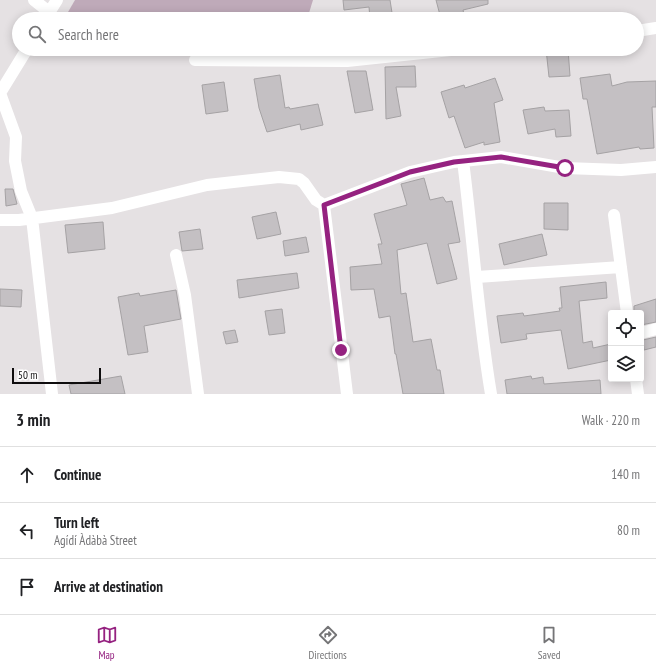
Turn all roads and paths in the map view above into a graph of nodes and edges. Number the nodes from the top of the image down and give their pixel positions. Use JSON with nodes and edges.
{"nodes":[{"id":1,"x":34,"y":0,"type":"edge"},
{"id":2,"x":57,"y":0,"type":"edge"},
{"id":3,"x":44,"y":12,"type":"edge"},
{"id":4,"x":49,"y":12,"type":"edge"},
{"id":5,"x":656,"y":28,"type":"edge"},
{"id":6,"x":644,"y":30,"type":"edge"},
{"id":7,"x":22,"y":56,"type":"edge"},
{"id":8,"x":394,"y":56,"type":"edge"},
{"id":9,"x":195,"y":60,"type":"dead end"},
{"id":10,"x":0,"y":93,"type":"edge"},
{"id":11,"x":463,"y":161,"type":"junction"},
{"id":12,"x":656,"y":167,"type":"edge"},
{"id":13,"x":324,"y":205,"type":"junction"},
{"id":14,"x":614,"y":216,"type":"dead end"},
{"id":15,"x":32,"y":218,"type":"junction"},
{"id":16,"x":0,"y":220,"type":"edge"},
{"id":17,"x":176,"y":255,"type":"dead end"},
{"id":18,"x":621,"y":267,"type":"junction"},
{"id":19,"x":477,"y":277,"type":"junction"},
{"id":20,"x":627,"y":310,"type":"edge"},
{"id":21,"x":656,"y":329,"type":"edge"},
{"id":22,"x":644,"y":332,"type":"edge"},
{"id":23,"x":636,"y":382,"type":"edge"},
{"id":24,"x":52,"y":394,"type":"edge"},
{"id":25,"x":198,"y":394,"type":"edge"},
{"id":26,"x":347,"y":394,"type":"edge"},
{"id":27,"x":491,"y":394,"type":"edge"},
{"id":28,"x":638,"y":394,"type":"edge"}],
"edges":[{"from":1,"to":3,"type":"street"},
{"from":2,"to":4,"type":"street"},
{"from":5,"to":6,"type":"street"},
{"from":7,"to":10,"type":"street"},
{"from":8,"to":9,"type":"street"},
{"from":10,"to":15,"type":"street"},
{"from":11,"to":12,"type":"street"},
{"from":11,"to":13,"type":"street"},
{"from":11,"to":19,"type":"street"},
{"from":13,"to":15,"type":"street"},
{"from":13,"to":26,"type":"street"},
{"from":14,"to":18,"type":"street"},
{"from":15,"to":16,"type":"street"},
{"from":15,"to":24,"type":"street"},
{"from":17,"to":25,"type":"street"},
{"from":18,"to":19,"type":"street"},
{"from":18,"to":20,"type":"street"},
{"from":19,"to":27,"type":"street"},
{"from":21,"to":22,"type":"street"},
{"from":23,"to":28,"type":"street"}]}
